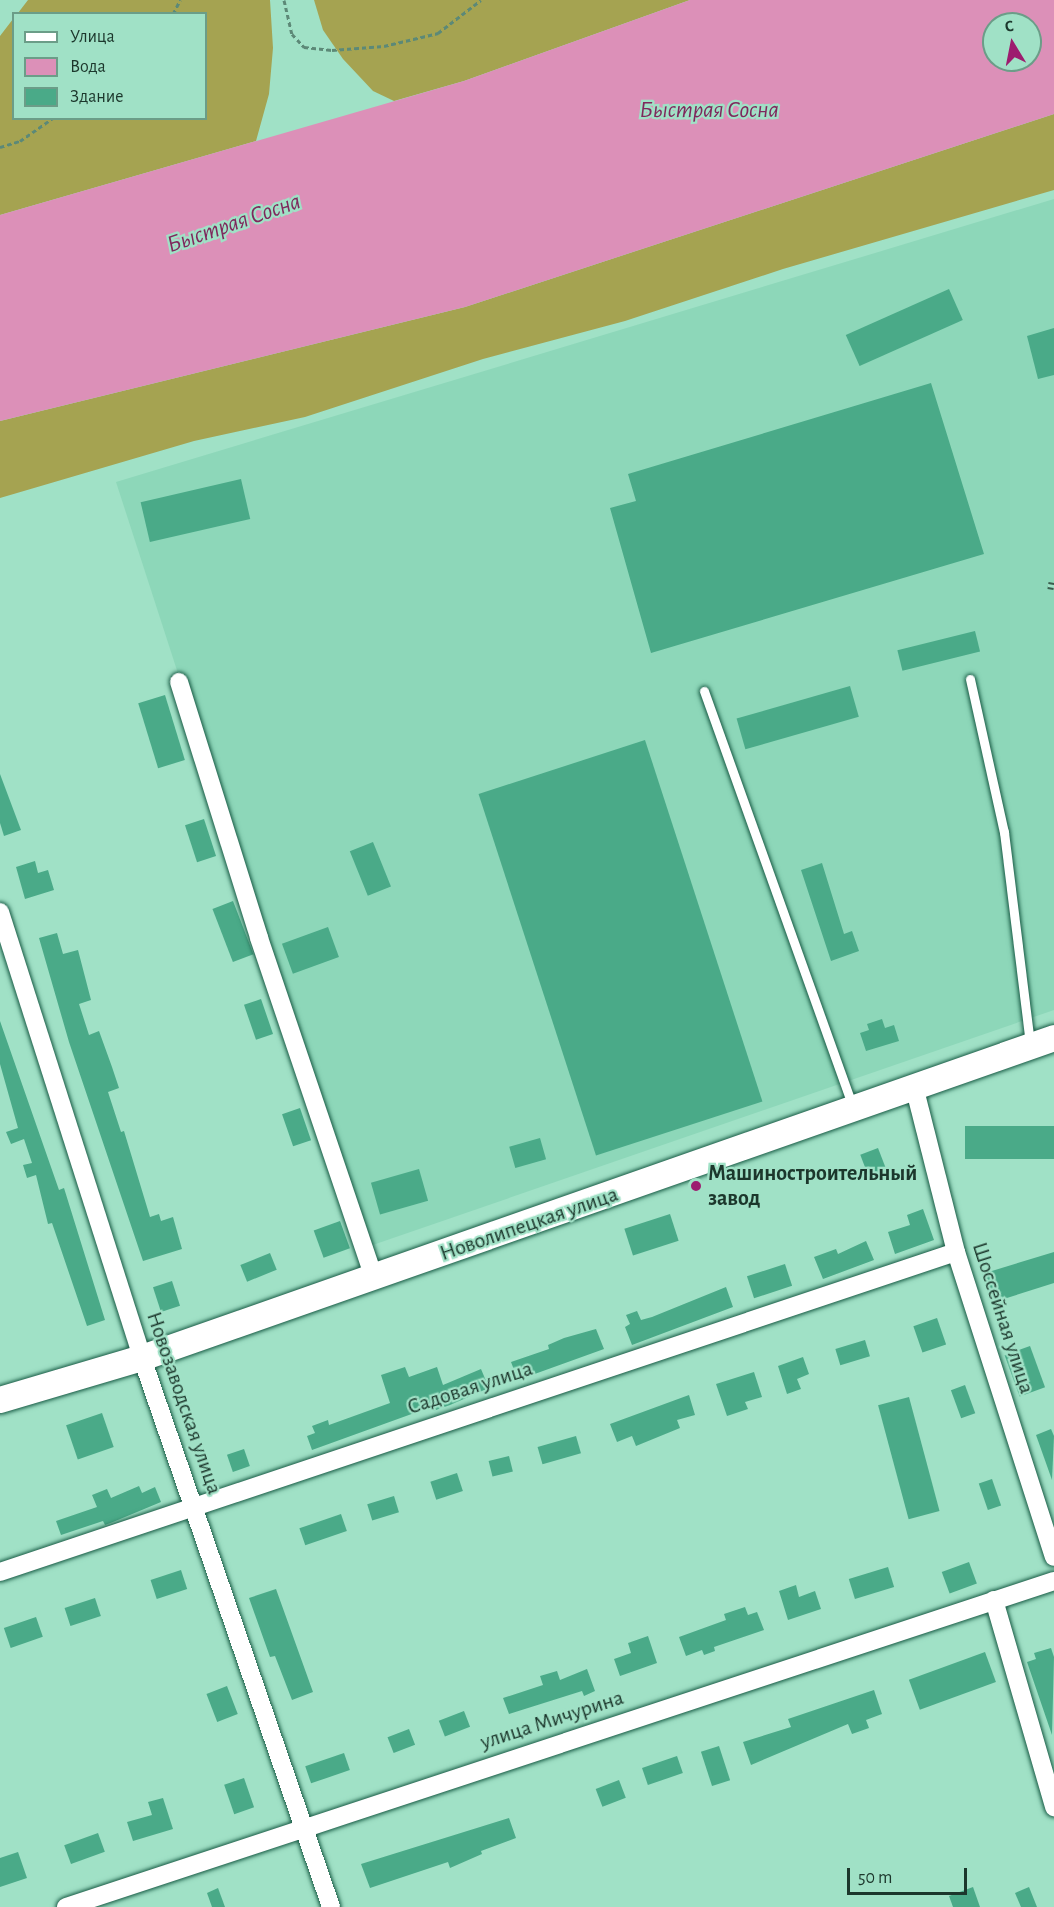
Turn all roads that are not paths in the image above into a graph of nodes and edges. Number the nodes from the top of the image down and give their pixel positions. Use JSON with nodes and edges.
{"nodes":[{"id":1,"x":970,"y":679,"type":"dead end"},
{"id":2,"x":179,"y":682,"type":"dead end"},
{"id":3,"x":704,"y":691,"type":"dead end"},
{"id":4,"x":0,"y":912,"type":"edge"},
{"id":5,"x":1054,"y":1038,"type":"edge"},
{"id":6,"x":1030,"y":1047,"type":"junction"},
{"id":7,"x":915,"y":1090,"type":"junction"},
{"id":8,"x":855,"y":1111,"type":"junction"},
{"id":9,"x":956,"y":1252,"type":"junction"},
{"id":10,"x":374,"y":1278,"type":"junction"},
{"id":11,"x":142,"y":1358,"type":"junction"},
{"id":12,"x":0,"y":1400,"type":"edge"},
{"id":13,"x":193,"y":1505,"type":"junction"},
{"id":14,"x":1054,"y":1557,"type":"edge"},
{"id":15,"x":0,"y":1572,"type":"edge"},
{"id":16,"x":1054,"y":1581,"type":"edge"},
{"id":17,"x":994,"y":1600,"type":"junction"},
{"id":18,"x":1054,"y":1807,"type":"edge"},
{"id":19,"x":304,"y":1827,"type":"junction"},
{"id":20,"x":66,"y":1907,"type":"edge"},
{"id":21,"x":331,"y":1907,"type":"edge"}],
"edges":[{"from":1,"to":6,"type":"lane"},
{"from":2,"to":10,"type":"street"},
{"from":3,"to":8,"type":"lane"},
{"from":4,"to":11,"type":"street","name":"Новозаводская улица"},
{"from":5,"to":6,"type":"street","name":"Новолипецкая улица"},
{"from":6,"to":7,"type":"street","name":"Новолипецкая улица"},
{"from":7,"to":8,"type":"street","name":"Новолипецкая улица"},
{"from":7,"to":9,"type":"street","name":"Шоссейная улица"},
{"from":8,"to":10,"type":"street","name":"Новолипецкая улица"},
{"from":9,"to":13,"type":"street","name":"Садовая улица"},
{"from":9,"to":14,"type":"street","name":"Шоссейная улица"},
{"from":10,"to":11,"type":"street","name":"Новолипецкая улица"},
{"from":11,"to":12,"type":"street","name":"Новолипецкая улица"},
{"from":11,"to":13,"type":"street","name":"Новозаводская улица"},
{"from":13,"to":15,"type":"street","name":"Садовая улица"},
{"from":13,"to":19,"type":"street","name":"Новозаводская улица"},
{"from":16,"to":17,"type":"street","name":"улица Мичурина"},
{"from":17,"to":18,"type":"street"},
{"from":17,"to":19,"type":"street","name":"улица Мичурина"},
{"from":19,"to":20,"type":"street","name":"улица Мичурина"},
{"from":19,"to":21,"type":"street","name":"Новозаводская улица"}]}
